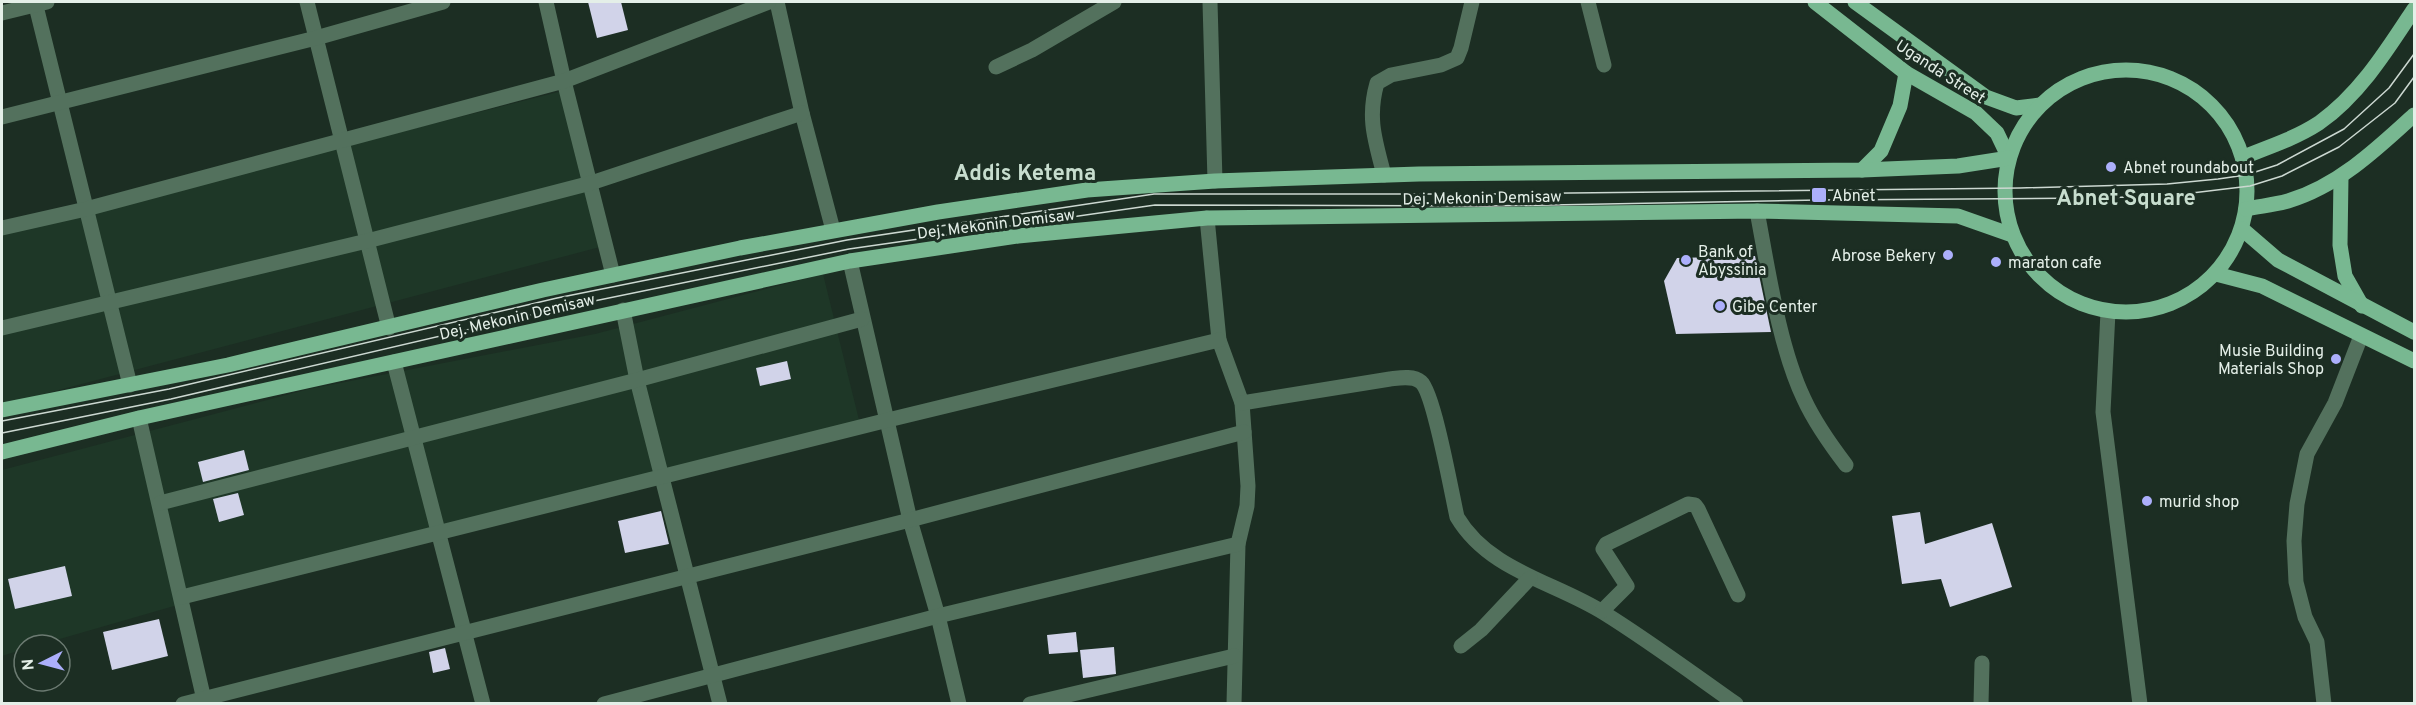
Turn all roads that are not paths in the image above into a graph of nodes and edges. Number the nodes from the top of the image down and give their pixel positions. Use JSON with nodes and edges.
{"nodes":[{"id":1,"x":39,"y":2,"type":"edge"},
{"id":2,"x":307,"y":2,"type":"edge"},
{"id":3,"x":443,"y":2,"type":"edge"},
{"id":4,"x":546,"y":2,"type":"edge"},
{"id":5,"x":769,"y":2,"type":"edge"},
{"id":6,"x":777,"y":2,"type":"edge"},
{"id":7,"x":1114,"y":2,"type":"edge"},
{"id":8,"x":1210,"y":2,"type":"edge"},
{"id":9,"x":1472,"y":2,"type":"edge"},
{"id":10,"x":1588,"y":2,"type":"edge"},
{"id":11,"x":1815,"y":2,"type":"edge"},
{"id":12,"x":1855,"y":2,"type":"edge"},
{"id":13,"x":2415,"y":9,"type":"edge"},
{"id":14,"x":2,"y":13,"type":"edge"},
{"id":15,"x":316,"y":38,"type":"junction"},
{"id":16,"x":1604,"y":65,"type":"dead end"},
{"id":17,"x":996,"y":67,"type":"dead end"},
{"id":18,"x":1906,"y":73,"type":"junction"},
{"id":19,"x":564,"y":81,"type":"junction"},
{"id":20,"x":59,"y":101,"type":"junction"},
{"id":21,"x":2040,"y":105,"type":"junction"},
{"id":22,"x":802,"y":113,"type":"junction"},
{"id":23,"x":2415,"y":114,"type":"edge"},
{"id":24,"x":2,"y":117,"type":"edge"},
{"id":25,"x":342,"y":140,"type":"junction"},
{"id":26,"x":2009,"y":158,"type":"junction"},
{"id":27,"x":2243,"y":158,"type":"junction"},
{"id":28,"x":1862,"y":170,"type":"junction"},
{"id":29,"x":1384,"y":175,"type":"junction"},
{"id":30,"x":2342,"y":177,"type":"junction"},
{"id":31,"x":1215,"y":181,"type":"junction"},
{"id":32,"x":591,"y":183,"type":"junction"},
{"id":33,"x":86,"y":208,"type":"junction"},
{"id":34,"x":2246,"y":209,"type":"junction"},
{"id":35,"x":1757,"y":211,"type":"junction"},
{"id":36,"x":1207,"y":218,"type":"junction"},
{"id":37,"x":2,"y":228,"type":"edge"},
{"id":38,"x":2242,"y":229,"type":"junction"},
{"id":39,"x":833,"y":230,"type":"junction"},
{"id":40,"x":2012,"y":235,"type":"junction"},
{"id":41,"x":367,"y":241,"type":"junction"},
{"id":42,"x":850,"y":261,"type":"junction"},
{"id":43,"x":2216,"y":274,"type":"junction"},
{"id":44,"x":613,"y":275,"type":"junction"},
{"id":45,"x":110,"y":303,"type":"junction"},
{"id":46,"x":2362,"y":306,"type":"junction"},
{"id":47,"x":623,"y":310,"type":"junction"},
{"id":48,"x":2108,"y":312,"type":"junction"},
{"id":49,"x":862,"y":319,"type":"junction"},
{"id":50,"x":2,"y":328,"type":"edge"},
{"id":51,"x":389,"y":328,"type":"junction"},
{"id":52,"x":2415,"y":332,"type":"edge"},
{"id":53,"x":2361,"y":336,"type":"junction"},
{"id":54,"x":1219,"y":340,"type":"junction"},
{"id":55,"x":2415,"y":361,"type":"edge"},
{"id":56,"x":394,"y":363,"type":"junction"},
{"id":57,"x":637,"y":380,"type":"junction"},
{"id":58,"x":130,"y":385,"type":"junction"},
{"id":59,"x":1242,"y":403,"type":"junction"},
{"id":60,"x":2,"y":410,"type":"edge"},
{"id":61,"x":139,"y":418,"type":"junction"},
{"id":62,"x":888,"y":420,"type":"junction"},
{"id":63,"x":1244,"y":432,"type":"junction"},
{"id":64,"x":415,"y":436,"type":"junction"},
{"id":65,"x":2,"y":452,"type":"edge"},
{"id":66,"x":1846,"y":465,"type":"dead end"},
{"id":67,"x":662,"y":478,"type":"junction"},
{"id":68,"x":160,"y":503,"type":"junction"},
{"id":69,"x":910,"y":520,"type":"junction"},
{"id":70,"x":438,"y":533,"type":"junction"},
{"id":71,"x":1238,"y":544,"type":"junction"},
{"id":72,"x":687,"y":576,"type":"junction"},
{"id":73,"x":1530,"y":578,"type":"junction"},
{"id":74,"x":1738,"y":595,"type":"dead end"},
{"id":75,"x":182,"y":597,"type":"junction"},
{"id":76,"x":1602,"y":611,"type":"junction"},
{"id":77,"x":938,"y":616,"type":"junction"},
{"id":78,"x":465,"y":633,"type":"junction"},
{"id":79,"x":1461,"y":646,"type":"dead end"},
{"id":80,"x":1234,"y":656,"type":"junction"},
{"id":81,"x":1982,"y":663,"type":"dead end"},
{"id":82,"x":712,"y":675,"type":"junction"},
{"id":83,"x":204,"y":701,"type":"edge"},
{"id":84,"x":183,"y":704,"type":"edge"},
{"id":85,"x":483,"y":704,"type":"edge"},
{"id":86,"x":604,"y":704,"type":"edge"},
{"id":87,"x":720,"y":704,"type":"edge"},
{"id":88,"x":959,"y":704,"type":"edge"},
{"id":89,"x":1030,"y":704,"type":"edge"},
{"id":90,"x":1234,"y":704,"type":"edge"},
{"id":91,"x":1736,"y":704,"type":"edge"},
{"id":92,"x":1981,"y":704,"type":"edge"},
{"id":93,"x":2140,"y":704,"type":"edge"},
{"id":94,"x":2324,"y":704,"type":"edge"}],
"edges":[{"from":1,"to":14,"type":"street"},
{"from":1,"to":20,"type":"street"},
{"from":2,"to":15,"type":"street"},
{"from":3,"to":15,"type":"street"},
{"from":4,"to":19,"type":"street"},
{"from":5,"to":19,"type":"street"},
{"from":6,"to":22,"type":"street"},
{"from":7,"to":17,"type":"street"},
{"from":8,"to":31,"type":"street"},
{"from":9,"to":29,"type":"street"},
{"from":10,"to":16,"type":"street"},
{"from":11,"to":18,"type":"main road","name":"Uganda Street"},
{"from":12,"to":21,"type":"main road","name":"Uganda Street"},
{"from":13,"to":27,"type":"main road"},
{"from":15,"to":20,"type":"street"},
{"from":15,"to":25,"type":"street"},
{"from":18,"to":26,"type":"main road","name":"Uganda Street"},
{"from":18,"to":28,"type":"main road"},
{"from":19,"to":25,"type":"street"},
{"from":19,"to":32,"type":"street"},
{"from":20,"to":24,"type":"street"},
{"from":20,"to":33,"type":"street"},
{"from":21,"to":26,"type":"main road"},
{"from":21,"to":27,"type":"main road"},
{"from":22,"to":32,"type":"street"},
{"from":22,"to":39,"type":"street"},
{"from":23,"to":30,"type":"main road"},
{"from":25,"to":33,"type":"street"},
{"from":25,"to":41,"type":"street"},
{"from":26,"to":28,"type":"main road","name":"Dej. Mekonin Demisaw"},
{"from":26,"to":40,"type":"main road"},
{"from":27,"to":34,"type":"main road"},
{"from":28,"to":29,"type":"main road","name":"Dej. Mekonin Demisaw"},
{"from":29,"to":31,"type":"main road","name":"Dej. Mekonin Demisaw"},
{"from":30,"to":34,"type":"main road"},
{"from":30,"to":46,"type":"main road"},
{"from":31,"to":39,"type":"main road","name":"Dej. Mekonin Demisaw"},
{"from":32,"to":41,"type":"street"},
{"from":32,"to":44,"type":"street"},
{"from":33,"to":37,"type":"street"},
{"from":33,"to":45,"type":"street"},
{"from":34,"to":38,"type":"main road"},
{"from":35,"to":36,"type":"main road","name":"Dej. Mekonin Demisaw"},
{"from":35,"to":40,"type":"main road","name":"Dej. Mekonin Demisaw"},
{"from":35,"to":66,"type":"street"},
{"from":36,"to":42,"type":"main road","name":"Dej. Mekonin Demisaw"},
{"from":36,"to":54,"type":"street"},
{"from":38,"to":43,"type":"main road"},
{"from":38,"to":46,"type":"main road"},
{"from":39,"to":44,"type":"main road","name":"Dej. Mekonin Demisaw"},
{"from":40,"to":48,"type":"main road"},
{"from":41,"to":45,"type":"street"},
{"from":41,"to":51,"type":"street"},
{"from":42,"to":47,"type":"main road","name":"Dej. Mekonin Demisaw"},
{"from":42,"to":49,"type":"street"},
{"from":43,"to":48,"type":"main road"},
{"from":43,"to":53,"type":"main road"},
{"from":44,"to":51,"type":"main road","name":"Dej. Mekonin Demisaw"},
{"from":45,"to":50,"type":"street"},
{"from":45,"to":58,"type":"street"},
{"from":46,"to":52,"type":"main road"},
{"from":47,"to":56,"type":"main road","name":"Dej. Mekonin Demisaw"},
{"from":47,"to":57,"type":"street"},
{"from":48,"to":93,"type":"street"},
{"from":49,"to":57,"type":"street"},
{"from":49,"to":62,"type":"street"},
{"from":51,"to":58,"type":"main road","name":"Dej. Mekonin Demisaw"},
{"from":53,"to":55,"type":"main road"},
{"from":53,"to":94,"type":"street"},
{"from":54,"to":59,"type":"street"},
{"from":54,"to":62,"type":"street"},
{"from":56,"to":61,"type":"main road","name":"Dej. Mekonin Demisaw"},
{"from":56,"to":64,"type":"street"},
{"from":57,"to":64,"type":"street"},
{"from":57,"to":67,"type":"street"},
{"from":58,"to":60,"type":"main road","name":"Dej. Mekonin Demisaw"},
{"from":59,"to":63,"type":"street"},
{"from":59,"to":73,"type":"street"},
{"from":61,"to":65,"type":"main road","name":"Dej. Mekonin Demisaw"},
{"from":61,"to":68,"type":"street"},
{"from":62,"to":67,"type":"street"},
{"from":62,"to":69,"type":"street"},
{"from":63,"to":69,"type":"street"},
{"from":63,"to":71,"type":"street"},
{"from":64,"to":68,"type":"street"},
{"from":64,"to":70,"type":"street"},
{"from":67,"to":70,"type":"street"},
{"from":67,"to":72,"type":"street"},
{"from":68,"to":75,"type":"street"},
{"from":69,"to":72,"type":"street"},
{"from":69,"to":77,"type":"street"},
{"from":70,"to":75,"type":"street"},
{"from":70,"to":78,"type":"street"},
{"from":71,"to":77,"type":"street"},
{"from":71,"to":80,"type":"street"},
{"from":72,"to":78,"type":"street"},
{"from":72,"to":82,"type":"street"},
{"from":73,"to":76,"type":"street"},
{"from":73,"to":79,"type":"street"},
{"from":74,"to":76,"type":"street"},
{"from":75,"to":83,"type":"street"},
{"from":76,"to":91,"type":"street"},
{"from":77,"to":82,"type":"street"},
{"from":77,"to":88,"type":"street"},
{"from":78,"to":83,"type":"street"},
{"from":78,"to":85,"type":"street"},
{"from":80,"to":89,"type":"street"},
{"from":80,"to":90,"type":"street"},
{"from":81,"to":92,"type":"street"},
{"from":82,"to":86,"type":"street"},
{"from":82,"to":87,"type":"street"},
{"from":83,"to":84,"type":"street"}]}
